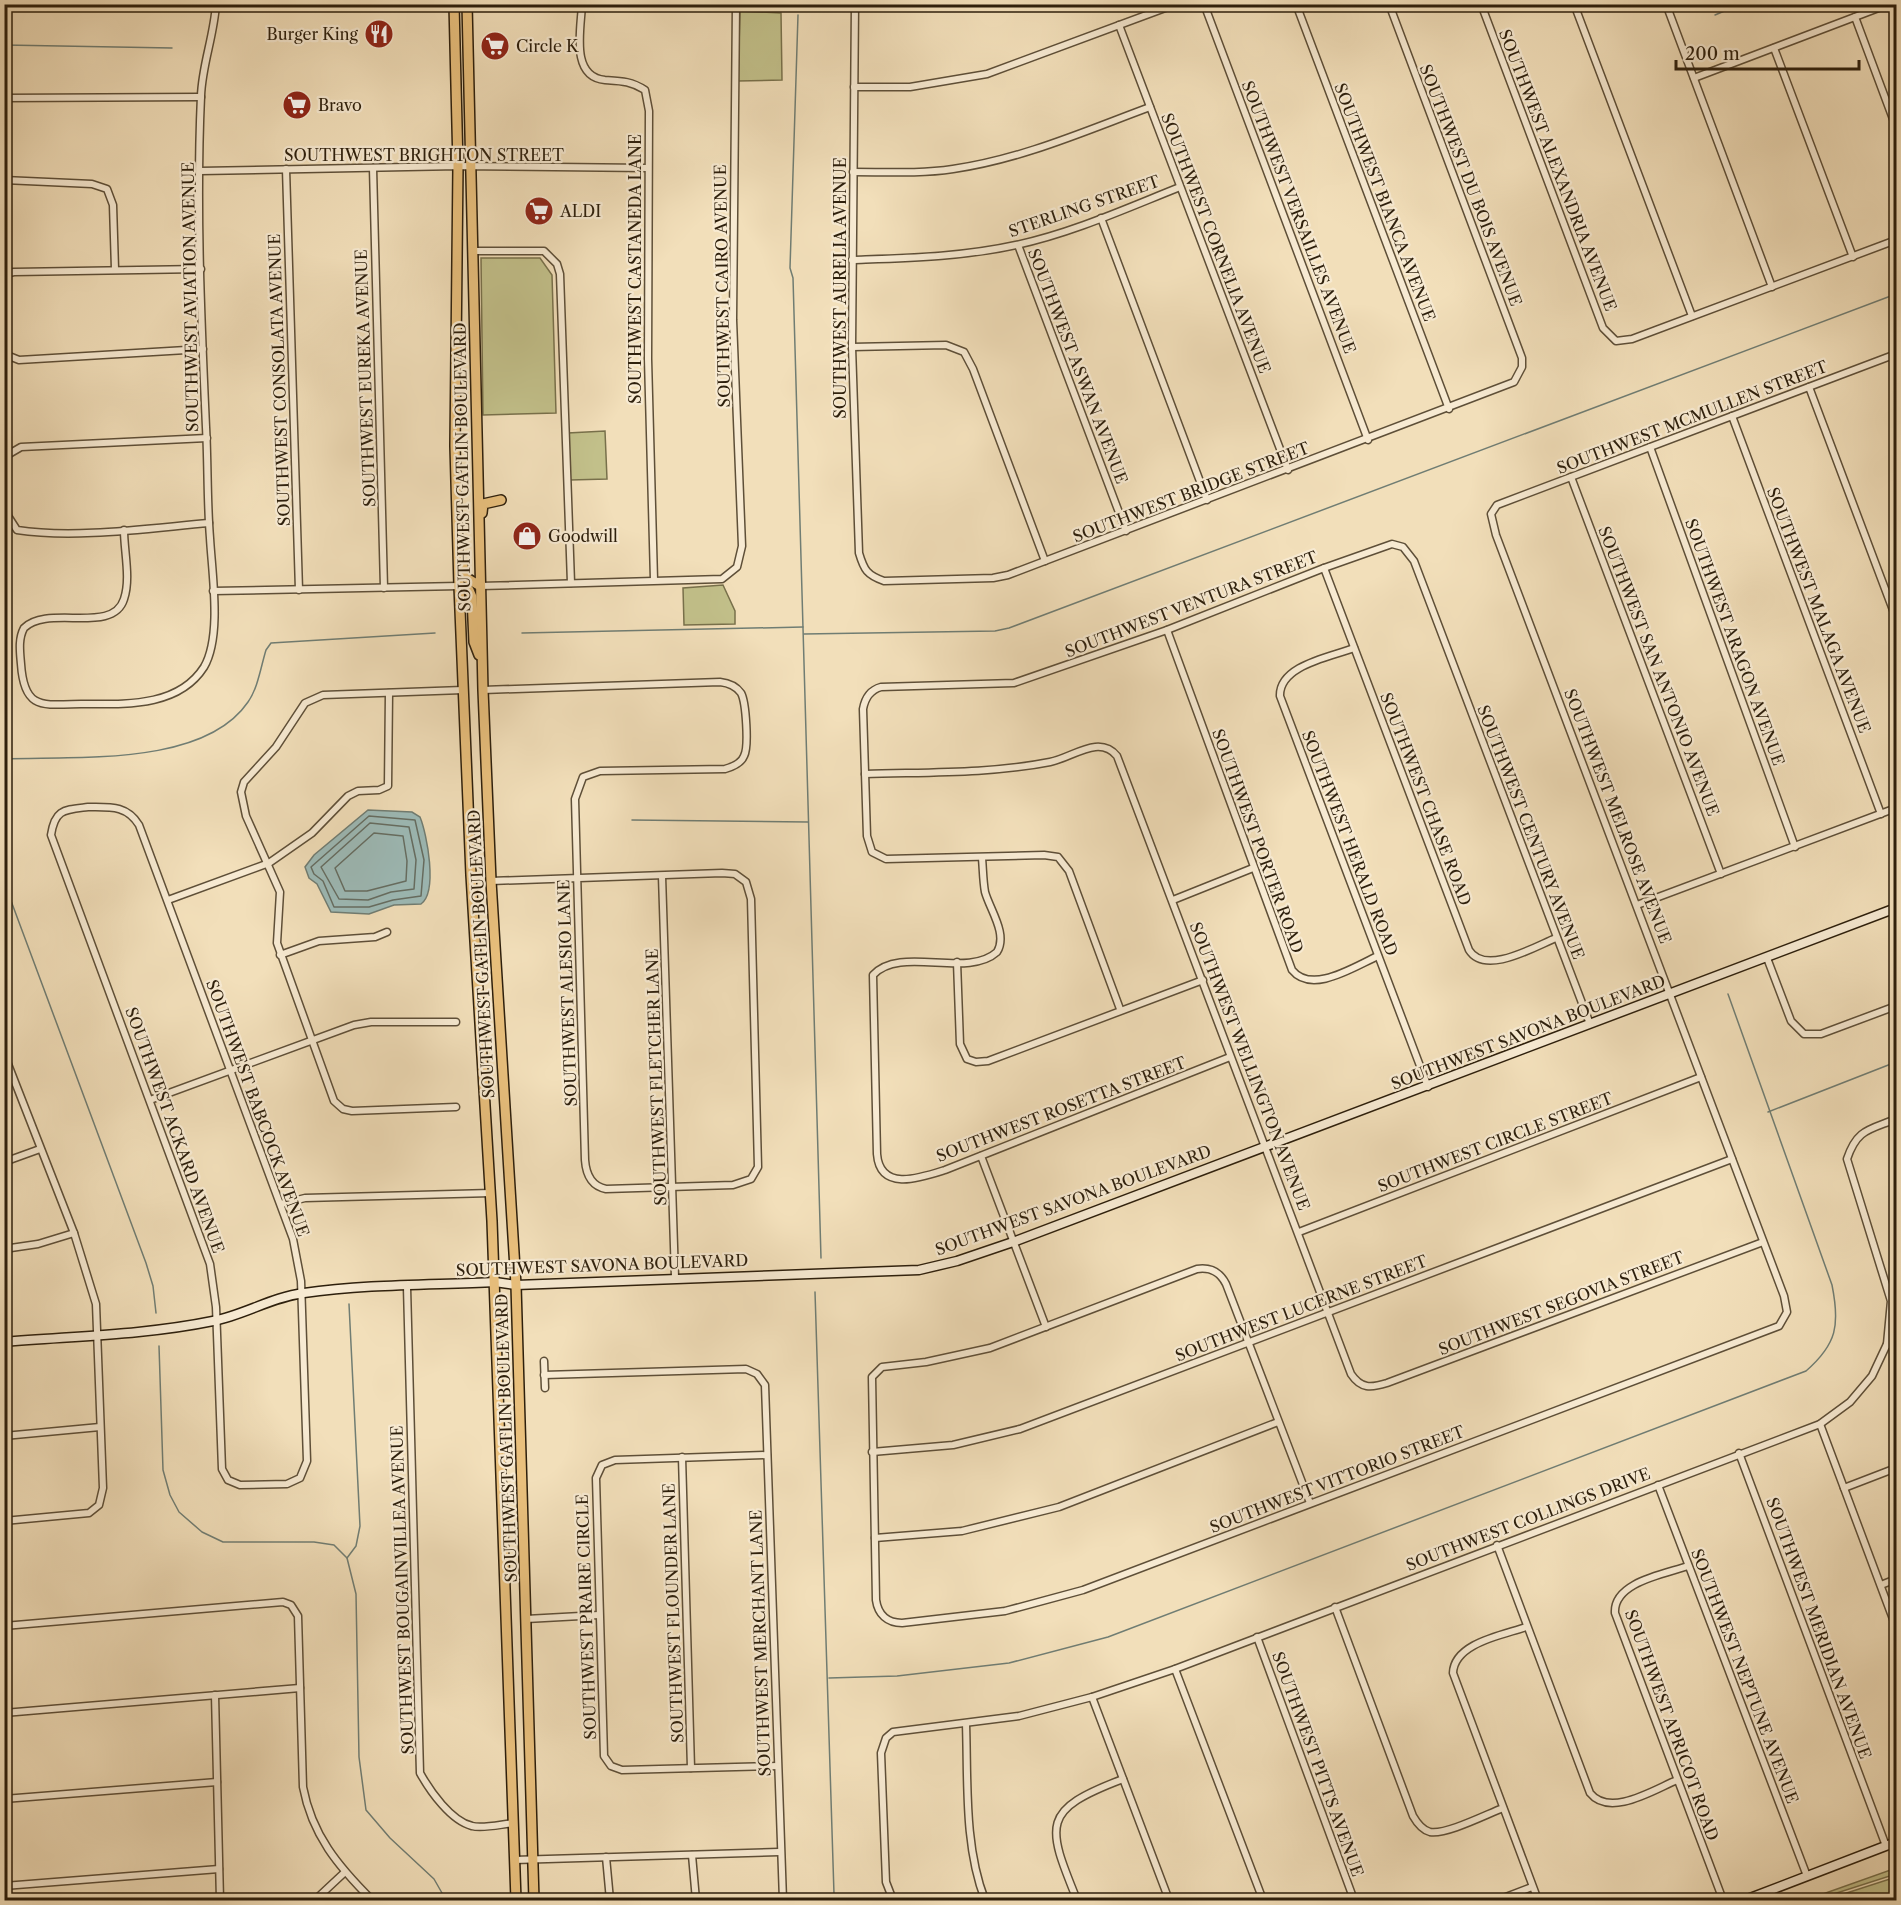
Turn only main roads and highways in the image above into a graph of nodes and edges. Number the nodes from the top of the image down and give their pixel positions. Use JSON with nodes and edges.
{"nodes":[{"id":1,"x":454,"y":4,"type":"edge"},
{"id":2,"x":466,"y":4,"type":"edge"},
{"id":3,"x":478,"y":492,"type":"junction"},
{"id":4,"x":457,"y":516,"type":"junction"},
{"id":5,"x":479,"y":566,"type":"junction"},
{"id":6,"x":459,"y":586,"type":"junction"},
{"id":7,"x":480,"y":586,"type":"junction"},
{"id":8,"x":482,"y":663,"type":"junction"},
{"id":9,"x":516,"y":1900,"type":"edge"},
{"id":10,"x":534,"y":1900,"type":"edge"}],
"edges":[{"from":1,"to":4,"type":"main road","name":"SOUTHWEST GATLIN BOULEVARD"},
{"from":2,"to":3,"type":"main road","name":"SOUTHWEST GATLIN BOULEVARD"},
{"from":3,"to":5,"type":"main road","name":"SOUTHWEST GATLIN BOULEVARD"},
{"from":3,"to":5,"type":"main road"},
{"from":4,"to":6,"type":"main road","name":"SOUTHWEST GATLIN BOULEVARD"},
{"from":4,"to":7,"type":"main road"},
{"from":5,"to":7,"type":"main road","name":"SOUTHWEST GATLIN BOULEVARD"},
{"from":6,"to":8,"type":"main road"},
{"from":6,"to":9,"type":"main road","name":"SOUTHWEST GATLIN BOULEVARD"},
{"from":7,"to":8,"type":"main road","name":"SOUTHWEST GATLIN BOULEVARD"},
{"from":8,"to":10,"type":"main road","name":"SOUTHWEST GATLIN BOULEVARD"}]}
